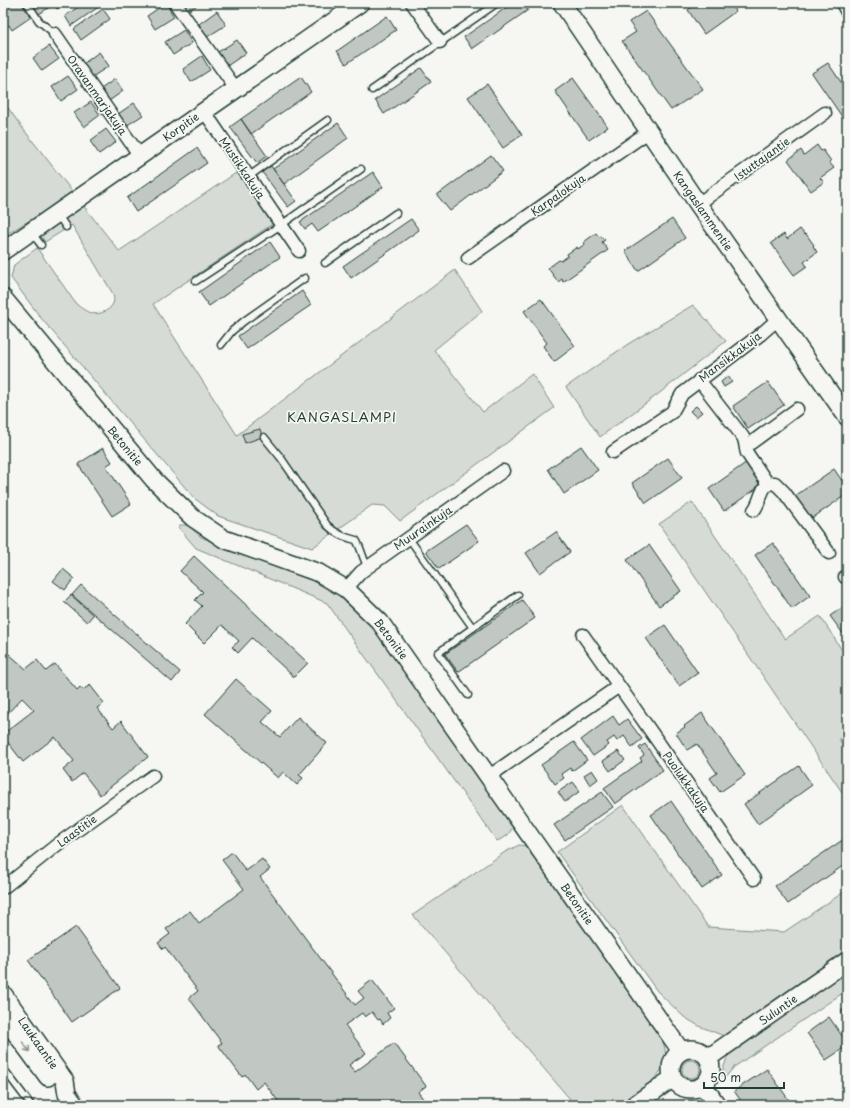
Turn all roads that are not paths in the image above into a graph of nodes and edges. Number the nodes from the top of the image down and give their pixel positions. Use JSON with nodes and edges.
{"nodes":[{"id":1,"x":27,"y":3,"type":"edge"},
{"id":2,"x":175,"y":3,"type":"edge"},
{"id":3,"x":412,"y":3,"type":"edge"},
{"id":4,"x":498,"y":3,"type":"edge"},
{"id":5,"x":842,"y":3,"type":"edge"},
{"id":6,"x":563,"y":4,"type":"edge"},
{"id":7,"x":350,"y":6,"type":"edge"},
{"id":8,"x":847,"y":12,"type":"edge"},
{"id":9,"x":55,"y":34,"type":"joint"},
{"id":10,"x":440,"y":42,"type":"junction"},
{"id":11,"x":236,"y":89,"type":"junction"},
{"id":12,"x":372,"y":90,"type":"dead end"},
{"id":13,"x":204,"y":112,"type":"junction"},
{"id":14,"x":825,"y":113,"type":"dead end"},
{"id":15,"x":328,"y":120,"type":"dead end"},
{"id":16,"x":648,"y":132,"type":"junction"},
{"id":17,"x":140,"y":156,"type":"junction"},
{"id":18,"x":361,"y":169,"type":"dead end"},
{"id":19,"x":248,"y":177,"type":"junction"},
{"id":20,"x":698,"y":204,"type":"junction"},
{"id":21,"x":396,"y":213,"type":"dead end"},
{"id":22,"x":281,"y":225,"type":"junction"},
{"id":23,"x":299,"y":251,"type":"dead end"},
{"id":24,"x":3,"y":252,"type":"edge"},
{"id":25,"x":468,"y":258,"type":"dead end"},
{"id":26,"x":325,"y":263,"type":"dead end"},
{"id":27,"x":305,"y":278,"type":"dead end"},
{"id":28,"x":196,"y":281,"type":"dead end"},
{"id":29,"x":3,"y":298,"type":"edge"},
{"id":30,"x":778,"y":319,"type":"junction"},
{"id":31,"x":222,"y":345,"type":"dead end"},
{"id":32,"x":700,"y":380,"type":"junction"},
{"id":33,"x":797,"y":409,"type":"dead end"},
{"id":34,"x":847,"y":417,"type":"edge"},
{"id":35,"x":264,"y":437,"type":"dead end"},
{"id":36,"x":746,"y":445,"type":"junction"},
{"id":37,"x":613,"y":452,"type":"dead end"},
{"id":38,"x":504,"y":471,"type":"dead end"},
{"id":39,"x":768,"y":484,"type":"junction"},
{"id":40,"x":754,"y":510,"type":"dead end"},
{"id":41,"x":413,"y":544,"type":"dead end"},
{"id":42,"x":829,"y":553,"type":"dead end"},
{"id":43,"x":368,"y":566,"type":"junction"},
{"id":44,"x":346,"y":589,"type":"junction"},
{"id":45,"x":518,"y":596,"type":"dead end"},
{"id":46,"x":473,"y":628,"type":"junction"},
{"id":47,"x":583,"y":635,"type":"dead end"},
{"id":48,"x":619,"y":686,"type":"junction"},
{"id":49,"x":468,"y":695,"type":"dead end"},
{"id":50,"x":153,"y":776,"type":"dead end"},
{"id":51,"x":488,"y":777,"type":"junction"},
{"id":52,"x":754,"y":879,"type":"dead end"},
{"id":53,"x":3,"y":888,"type":"edge"},
{"id":54,"x":847,"y":961,"type":"edge"},
{"id":55,"x":3,"y":994,"type":"edge"},
{"id":56,"x":3,"y":1016,"type":"edge"},
{"id":57,"x":681,"y":1051,"type":"junction"},
{"id":58,"x":708,"y":1058,"type":"junction"},
{"id":59,"x":3,"y":1068,"type":"edge"},
{"id":60,"x":673,"y":1078,"type":"junction"},
{"id":61,"x":703,"y":1085,"type":"junction"},
{"id":62,"x":71,"y":1099,"type":"edge"},
{"id":63,"x":31,"y":1105,"type":"edge"},
{"id":64,"x":634,"y":1105,"type":"edge"},
{"id":65,"x":717,"y":1105,"type":"edge"}],
"edges":[{"from":1,"to":9,"type":"lane"},
{"from":2,"to":11,"type":"street"},
{"from":3,"to":10,"type":"street"},
{"from":4,"to":10,"type":"lane"},
{"from":5,"to":8,"type":"street"},
{"from":6,"to":16,"type":"street","name":"Kangaslammentie"},
{"from":7,"to":11,"type":"street","name":"Korpitie"},
{"from":9,"to":17,"type":"street","name":"Oravanmarjakuja"},
{"from":10,"to":12,"type":"lane"},
{"from":11,"to":13,"type":"street","name":"Korpitie"},
{"from":13,"to":17,"type":"street","name":"Korpitie"},
{"from":13,"to":19,"type":"street","name":"Mustikkakuja"},
{"from":14,"to":20,"type":"street","name":"Istuttajantie"},
{"from":15,"to":19,"type":"lane"},
{"from":16,"to":20,"type":"street","name":"Kangaslammentie"},
{"from":16,"to":25,"type":"street","name":"Karpalokuja"},
{"from":17,"to":24,"type":"street","name":"Korpitie"},
{"from":18,"to":22,"type":"lane"},
{"from":19,"to":22,"type":"street","name":"Mustikkakuja"},
{"from":20,"to":30,"type":"street","name":"Kangaslammentie"},
{"from":21,"to":26,"type":"lane"},
{"from":22,"to":23,"type":"street","name":"Mustikkakuja"},
{"from":22,"to":28,"type":"lane"},
{"from":27,"to":31,"type":"lane"},
{"from":29,"to":44,"type":"street","name":"Betonitie"},
{"from":30,"to":32,"type":"street","name":"Mansikkakuja"},
{"from":30,"to":34,"type":"street","name":"Kangaslammentie"},
{"from":32,"to":36,"type":"street"},
{"from":32,"to":37,"type":"street","name":"Mansikkakuja"},
{"from":33,"to":36,"type":"street"},
{"from":35,"to":43,"type":"lane"},
{"from":36,"to":39,"type":"street"},
{"from":38,"to":43,"type":"street","name":"Muurainkuja"},
{"from":39,"to":40,"type":"street"},
{"from":39,"to":42,"type":"street"},
{"from":41,"to":46,"type":"lane"},
{"from":43,"to":44,"type":"street","name":"Muurainkuja"},
{"from":44,"to":51,"type":"street","name":"Betonitie"},
{"from":45,"to":46,"type":"lane"},
{"from":46,"to":49,"type":"lane"},
{"from":47,"to":48,"type":"street","name":"Puolukkakuja"},
{"from":48,"to":51,"type":"street"},
{"from":48,"to":52,"type":"street","name":"Puolukkakuja"},
{"from":50,"to":53,"type":"street","name":"Laastitie"},
{"from":51,"to":57,"type":"street","name":"Betonitie"},
{"from":54,"to":58,"type":"street","name":"Suluntie"},
{"from":55,"to":62,"type":"street","name":"Laukaantie"},
{"from":56,"to":62,"type":"street","name":"Laukaantie","one_way":true},
{"from":57,"to":58,"type":"street"},
{"from":57,"to":60,"type":"street"},
{"from":58,"to":61,"type":"street"},
{"from":59,"to":63,"type":"lane"},
{"from":60,"to":61,"type":"street"},
{"from":60,"to":64,"type":"street"},
{"from":61,"to":65,"type":"street"}]}
